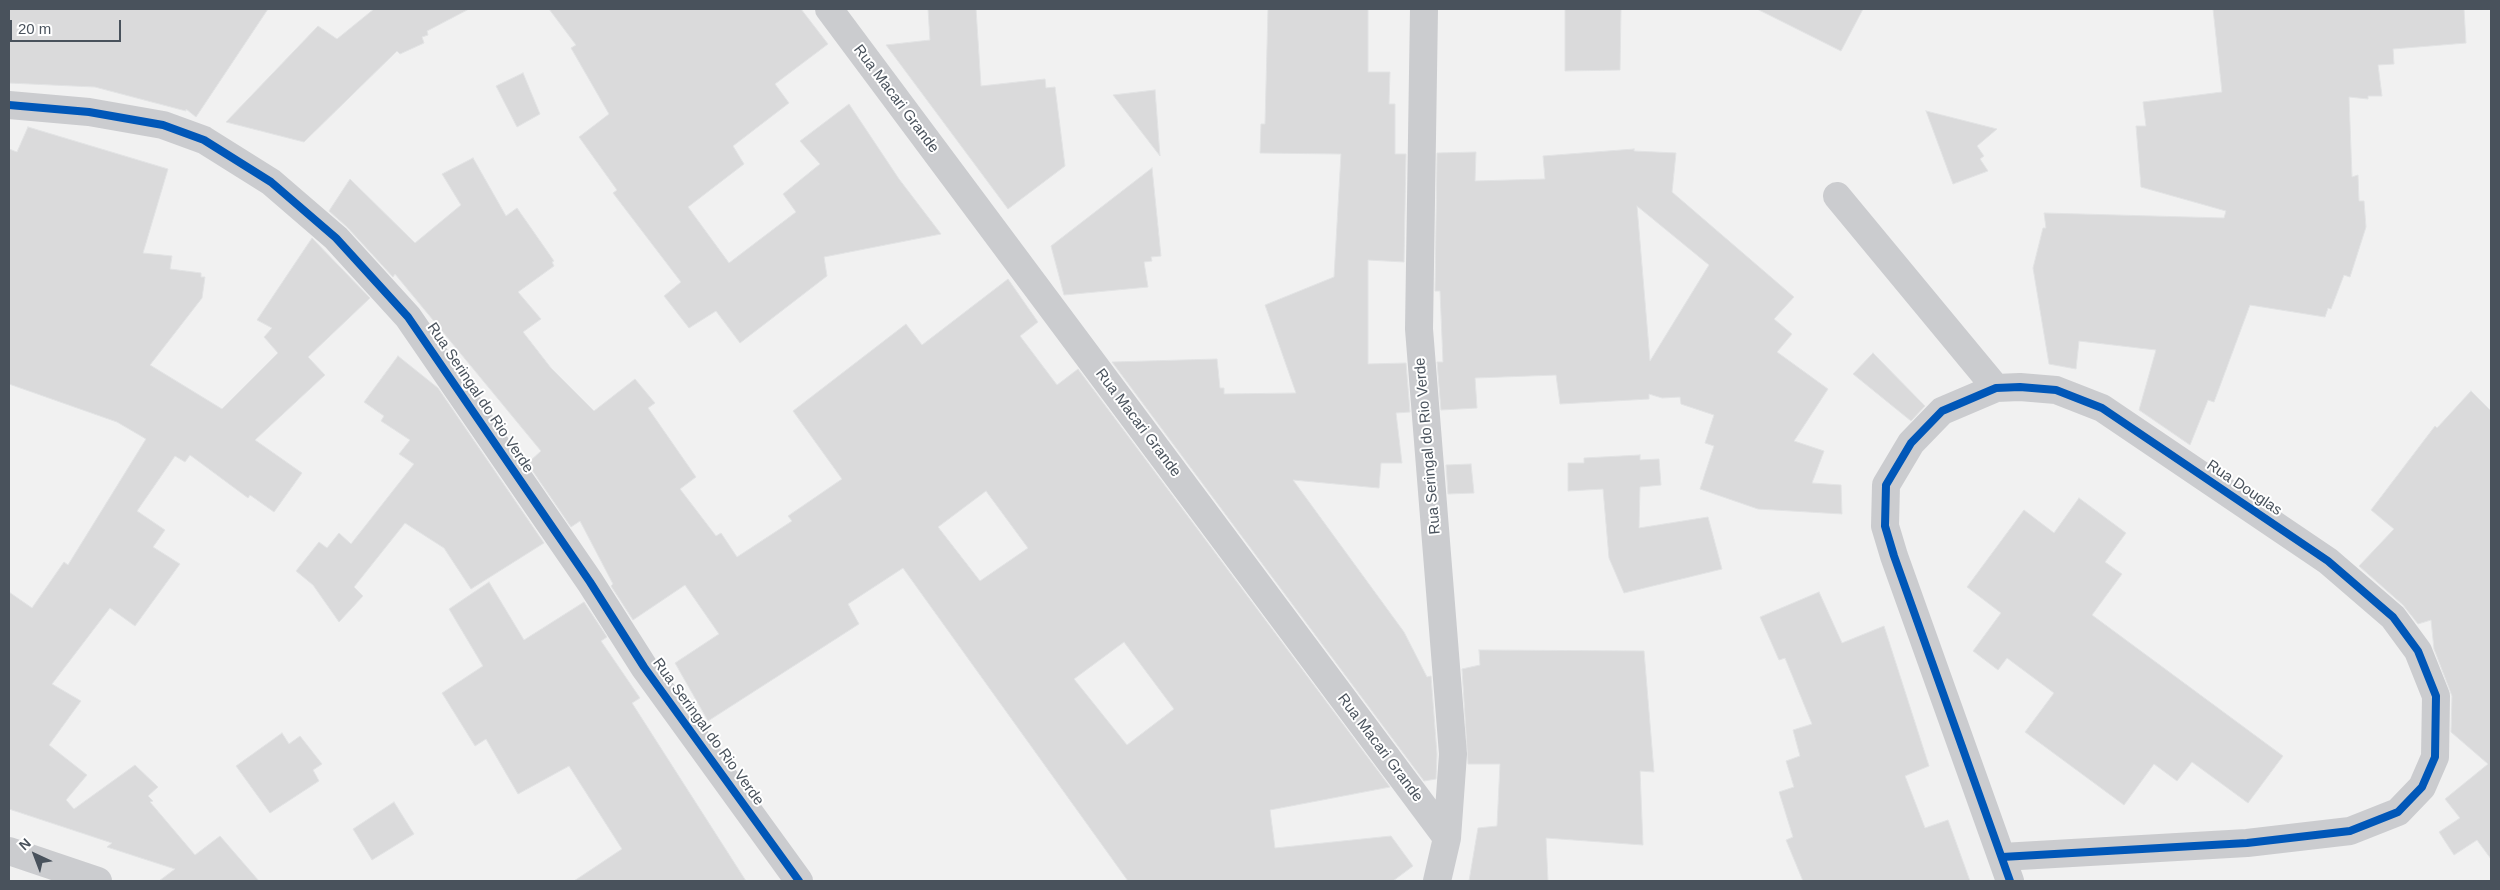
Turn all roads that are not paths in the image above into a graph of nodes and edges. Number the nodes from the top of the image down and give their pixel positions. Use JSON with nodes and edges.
{"nodes":[{"id":1,"x":829,"y":9,"type":"edge"},
{"id":2,"x":1424,"y":9,"type":"edge"},
{"id":3,"x":9,"y":105,"type":"edge"},
{"id":4,"x":1837,"y":196,"type":"dead end"},
{"id":5,"x":1996,"y":388,"type":"junction"},
{"id":6,"x":1448,"y":838,"type":"junction"},
{"id":7,"x":9,"y":851,"type":"edge"},
{"id":8,"x":2006,"y":869,"type":"edge"},
{"id":9,"x":98,"y":881,"type":"edge"},
{"id":10,"x":799,"y":881,"type":"edge"},
{"id":11,"x":1436,"y":881,"type":"edge"}],
"edges":[{"from":1,"to":6,"type":"street","name":"Rua Macari Grande"},
{"from":2,"to":6,"type":"street","name":"Rua Seringal do Rio Verde"},
{"from":3,"to":10,"type":"street","name":"Rua Seringal do Rio Verde"},
{"from":4,"to":5,"type":"street"},
{"from":5,"to":8,"type":"street","name":"Rua Douglas"},
{"from":5,"to":8,"type":"street","name":"Rua Douglas"},
{"from":6,"to":11,"type":"street","name":"Rua Seringal do Rio Verde"},
{"from":7,"to":9,"type":"street"}]}
